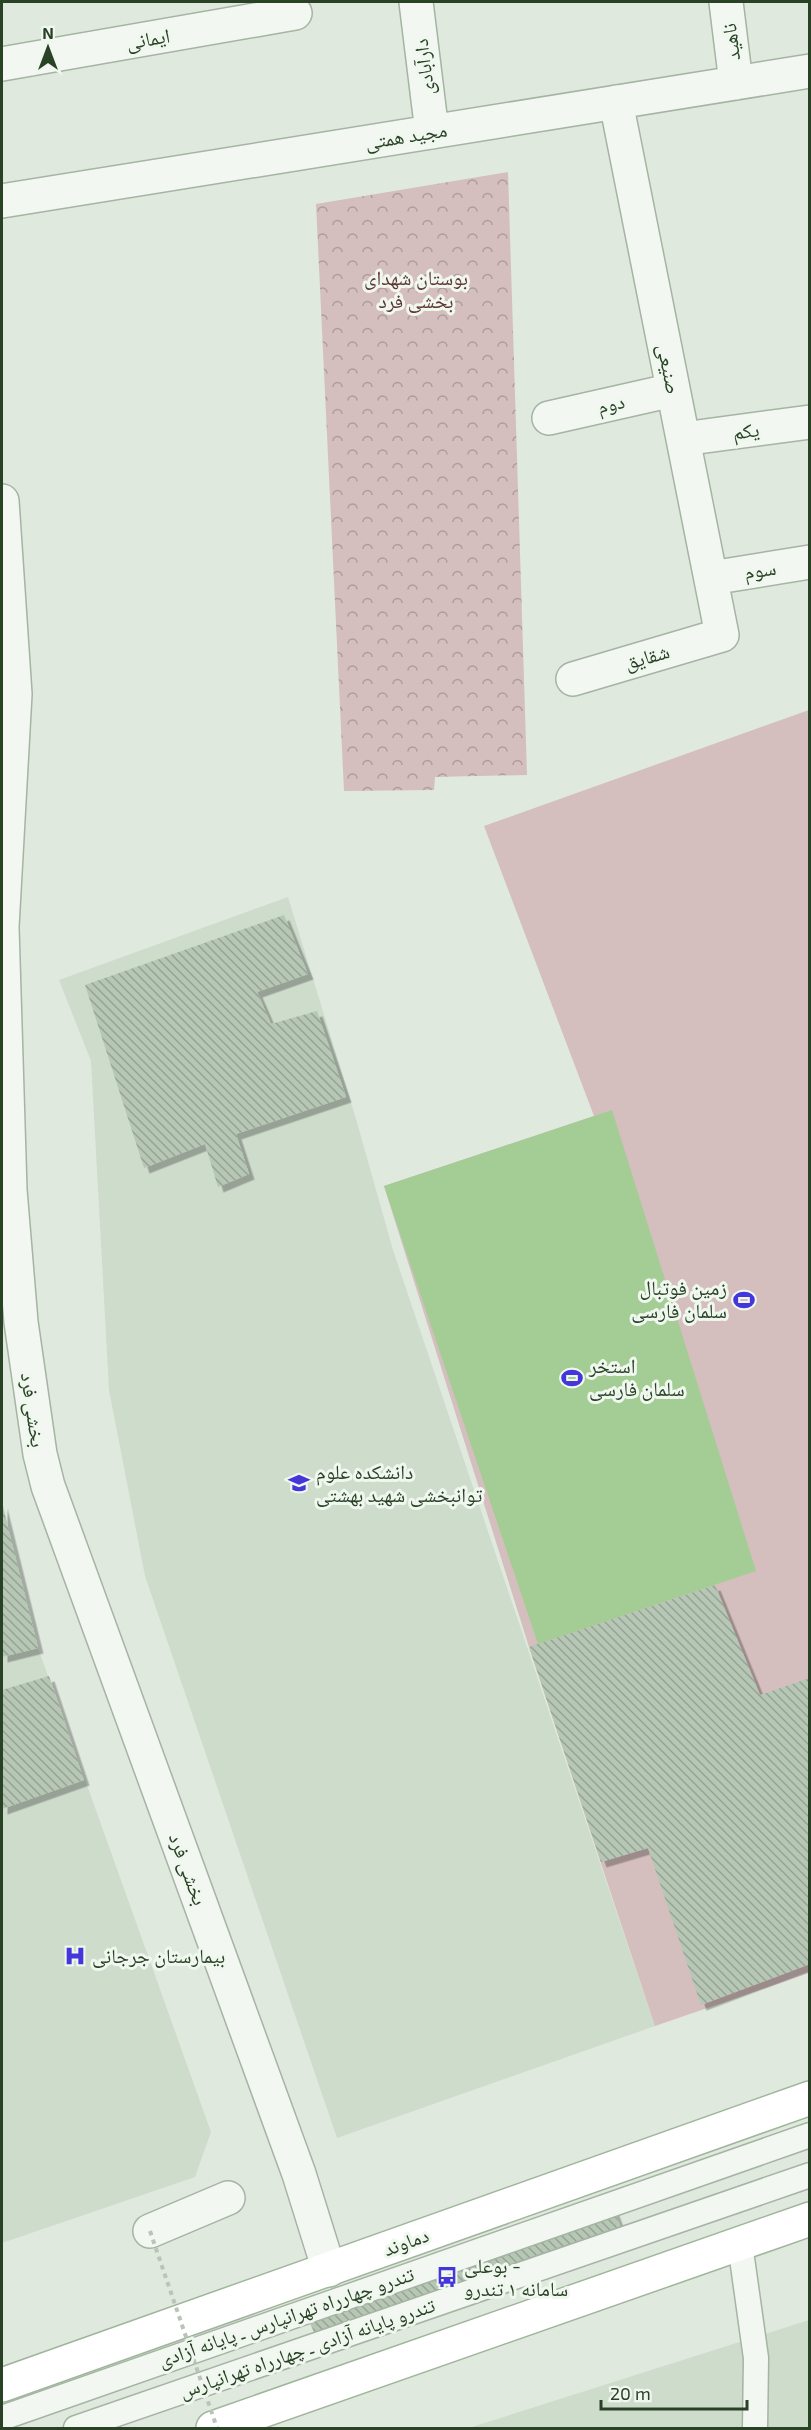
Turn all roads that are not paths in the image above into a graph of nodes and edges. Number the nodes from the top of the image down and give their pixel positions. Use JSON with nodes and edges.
{"nodes":[{"id":1,"x":416,"y":2,"type":"edge"},
{"id":2,"x":726,"y":2,"type":"edge"},
{"id":3,"x":295,"y":13,"type":"dead end"},
{"id":4,"x":2,"y":64,"type":"edge"},
{"id":5,"x":810,"y":71,"type":"edge"},
{"id":6,"x":736,"y":83,"type":"junction"},
{"id":7,"x":616,"y":102,"type":"junction"},
{"id":8,"x":432,"y":132,"type":"junction"},
{"id":9,"x":2,"y":201,"type":"edge"},
{"id":10,"x":673,"y":390,"type":"junction"},
{"id":11,"x":549,"y":418,"type":"dead end"},
{"id":12,"x":810,"y":422,"type":"edge"},
{"id":13,"x":683,"y":440,"type":"junction"},
{"id":14,"x":2,"y":501,"type":"edge"},
{"id":15,"x":810,"y":562,"type":"edge"},
{"id":16,"x":711,"y":578,"type":"junction"},
{"id":17,"x":722,"y":635,"type":"joint"},
{"id":18,"x":573,"y":679,"type":"dead end"},
{"id":19,"x":8,"y":694,"type":"edge"},
{"id":20,"x":2,"y":927,"type":"edge"},
{"id":21,"x":810,"y":2098,"type":"edge"},
{"id":22,"x":810,"y":2135,"type":"edge"},
{"id":23,"x":810,"y":2175,"type":"edge"},
{"id":24,"x":228,"y":2198,"type":"dead end"},
{"id":25,"x":810,"y":2219,"type":"edge"},
{"id":26,"x":150,"y":2231,"type":"road end"},
{"id":27,"x":740,"y":2244,"type":"junction"},
{"id":28,"x":329,"y":2270,"type":"junction"},
{"id":29,"x":2,"y":2385,"type":"edge"},
{"id":30,"x":2,"y":2418,"type":"edge"},
{"id":31,"x":76,"y":2428,"type":"edge"},
{"id":32,"x":215,"y":2428,"type":"edge"},
{"id":33,"x":755,"y":2428,"type":"edge"}],
"edges":[{"from":1,"to":8,"type":"street","name":"دارآبادی"},
{"from":2,"to":6,"type":"street","name":"ناهید"},
{"from":3,"to":4,"type":"street","name":"ایمانی"},
{"from":5,"to":6,"type":"street","name":"مجید همتی"},
{"from":6,"to":7,"type":"street","name":"مجید همتی"},
{"from":7,"to":8,"type":"street","name":"مجید همتی"},
{"from":7,"to":10,"type":"street","name":"صنیعی"},
{"from":8,"to":9,"type":"street","name":"مجید همتی"},
{"from":10,"to":11,"type":"street","name":"دوم"},
{"from":10,"to":13,"type":"street","name":"صنیعی"},
{"from":12,"to":13,"type":"street","name":"یکم"},
{"from":13,"to":16,"type":"street","name":"صنیعی"},
{"from":14,"to":19,"type":"street","name":"بخشی فرد"},
{"from":15,"to":16,"type":"street","name":"سوم"},
{"from":16,"to":17,"type":"street","name":"صنیعی"},
{"from":17,"to":18,"type":"street","name":"شقایق"},
{"from":19,"to":20,"type":"street","name":"بخشی فرد"},
{"from":20,"to":28,"type":"street","name":"بخشی فرد"},
{"from":21,"to":28,"type":"main road","name":"دماوند"},
{"from":22,"to":30,"type":"lane","name":"تندرو چهارراه تهرانپارس ـ پایانه آزادی"},
{"from":23,"to":31,"type":"lane","name":"تندرو پایانه آزادی ـ چهارراه تهرانپارس"},
{"from":24,"to":26,"type":"street"},
{"from":25,"to":27,"type":"main road"},
{"from":27,"to":32,"type":"main road"},
{"from":27,"to":33,"type":"lane"},
{"from":28,"to":29,"type":"main road","name":"دماوند"}]}
